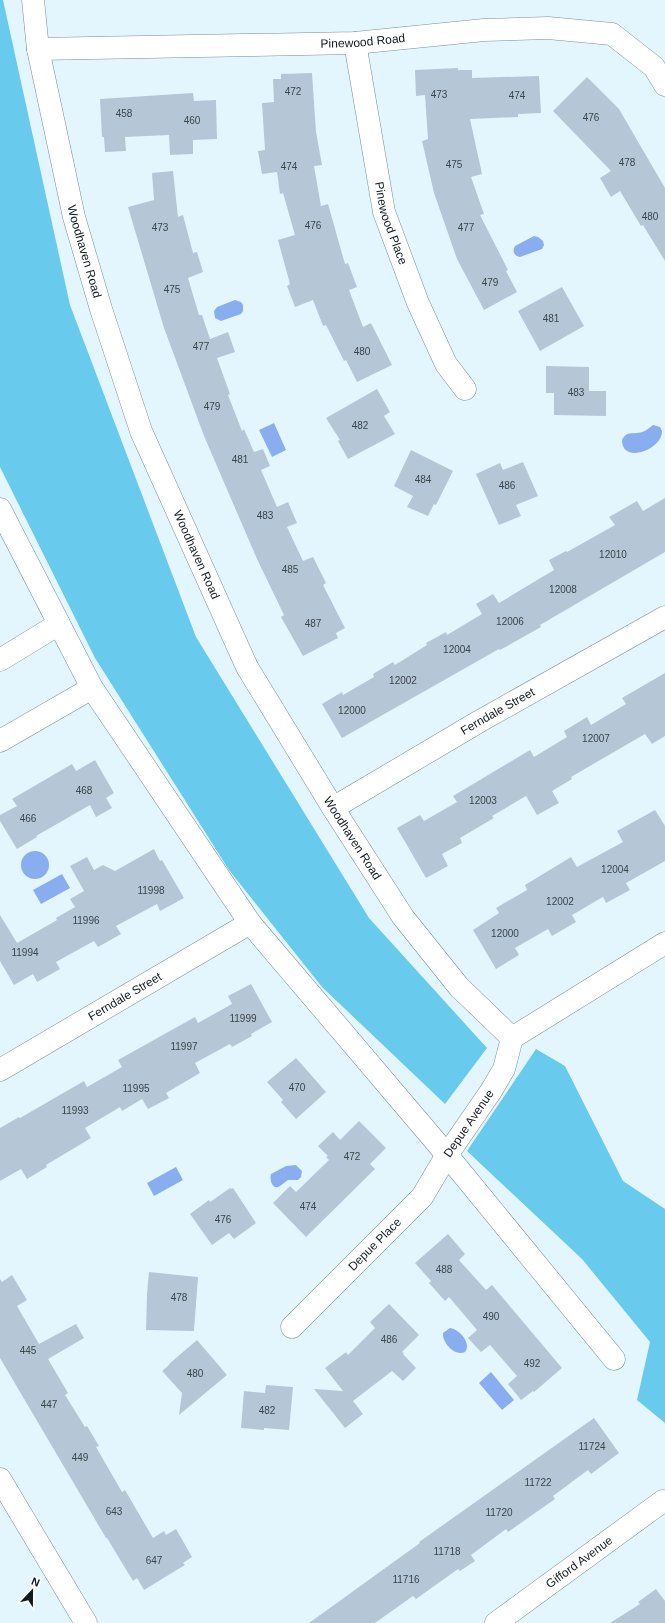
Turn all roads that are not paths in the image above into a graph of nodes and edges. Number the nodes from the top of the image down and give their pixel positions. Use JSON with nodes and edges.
{"nodes":[{"id":1,"x":33,"y":0,"type":"edge"},
{"id":2,"x":355,"y":43,"type":"junction"},
{"id":3,"x":38,"y":49,"type":"junction"},
{"id":4,"x":665,"y":85,"type":"edge"},
{"id":5,"x":465,"y":389,"type":"dead end"},
{"id":6,"x":0,"y":509,"type":"edge"},
{"id":7,"x":665,"y":617,"type":"edge"},
{"id":8,"x":59,"y":624,"type":"junction"},
{"id":9,"x":0,"y":660,"type":"edge"},
{"id":10,"x":92,"y":688,"type":"junction"},
{"id":11,"x":0,"y":741,"type":"edge"},
{"id":12,"x":333,"y":808,"type":"junction"},
{"id":13,"x":250,"y":923,"type":"junction"},
{"id":14,"x":665,"y":943,"type":"edge"},
{"id":15,"x":512,"y":1038,"type":"junction"},
{"id":16,"x":0,"y":1070,"type":"edge"},
{"id":17,"x":447,"y":1155,"type":"junction"},
{"id":18,"x":292,"y":1327,"type":"dead end"},
{"id":19,"x":614,"y":1359,"type":"dead end"},
{"id":20,"x":0,"y":1478,"type":"edge"},
{"id":21,"x":663,"y":1501,"type":"dead end"},
{"id":22,"x":86,"y":1623,"type":"edge"},
{"id":23,"x":496,"y":1623,"type":"edge"}],
"edges":[{"from":1,"to":3,"type":"street","name":"Woodhaven Road"},
{"from":2,"to":3,"type":"street","name":"Pinewood Road"},
{"from":2,"to":4,"type":"street","name":"Pinewood Road"},
{"from":2,"to":5,"type":"street","name":"Pinewood Place"},
{"from":3,"to":12,"type":"street","name":"Woodhaven Road"},
{"from":6,"to":8,"type":"street"},
{"from":7,"to":12,"type":"street","name":"Ferndale Street"},
{"from":8,"to":9,"type":"street"},
{"from":8,"to":10,"type":"street"},
{"from":10,"to":11,"type":"street"},
{"from":10,"to":13,"type":"street"},
{"from":12,"to":15,"type":"street","name":"Woodhaven Road"},
{"from":13,"to":16,"type":"street","name":"Ferndale Street"},
{"from":13,"to":17,"type":"street"},
{"from":14,"to":15,"type":"street"},
{"from":15,"to":17,"type":"street","name":"Depue Avenue"},
{"from":17,"to":18,"type":"street","name":"Depue Place"},
{"from":17,"to":19,"type":"street","name":"Depue Avenue"},
{"from":20,"to":22,"type":"street"},
{"from":21,"to":23,"type":"street","name":"Gifford Avenue"}]}
